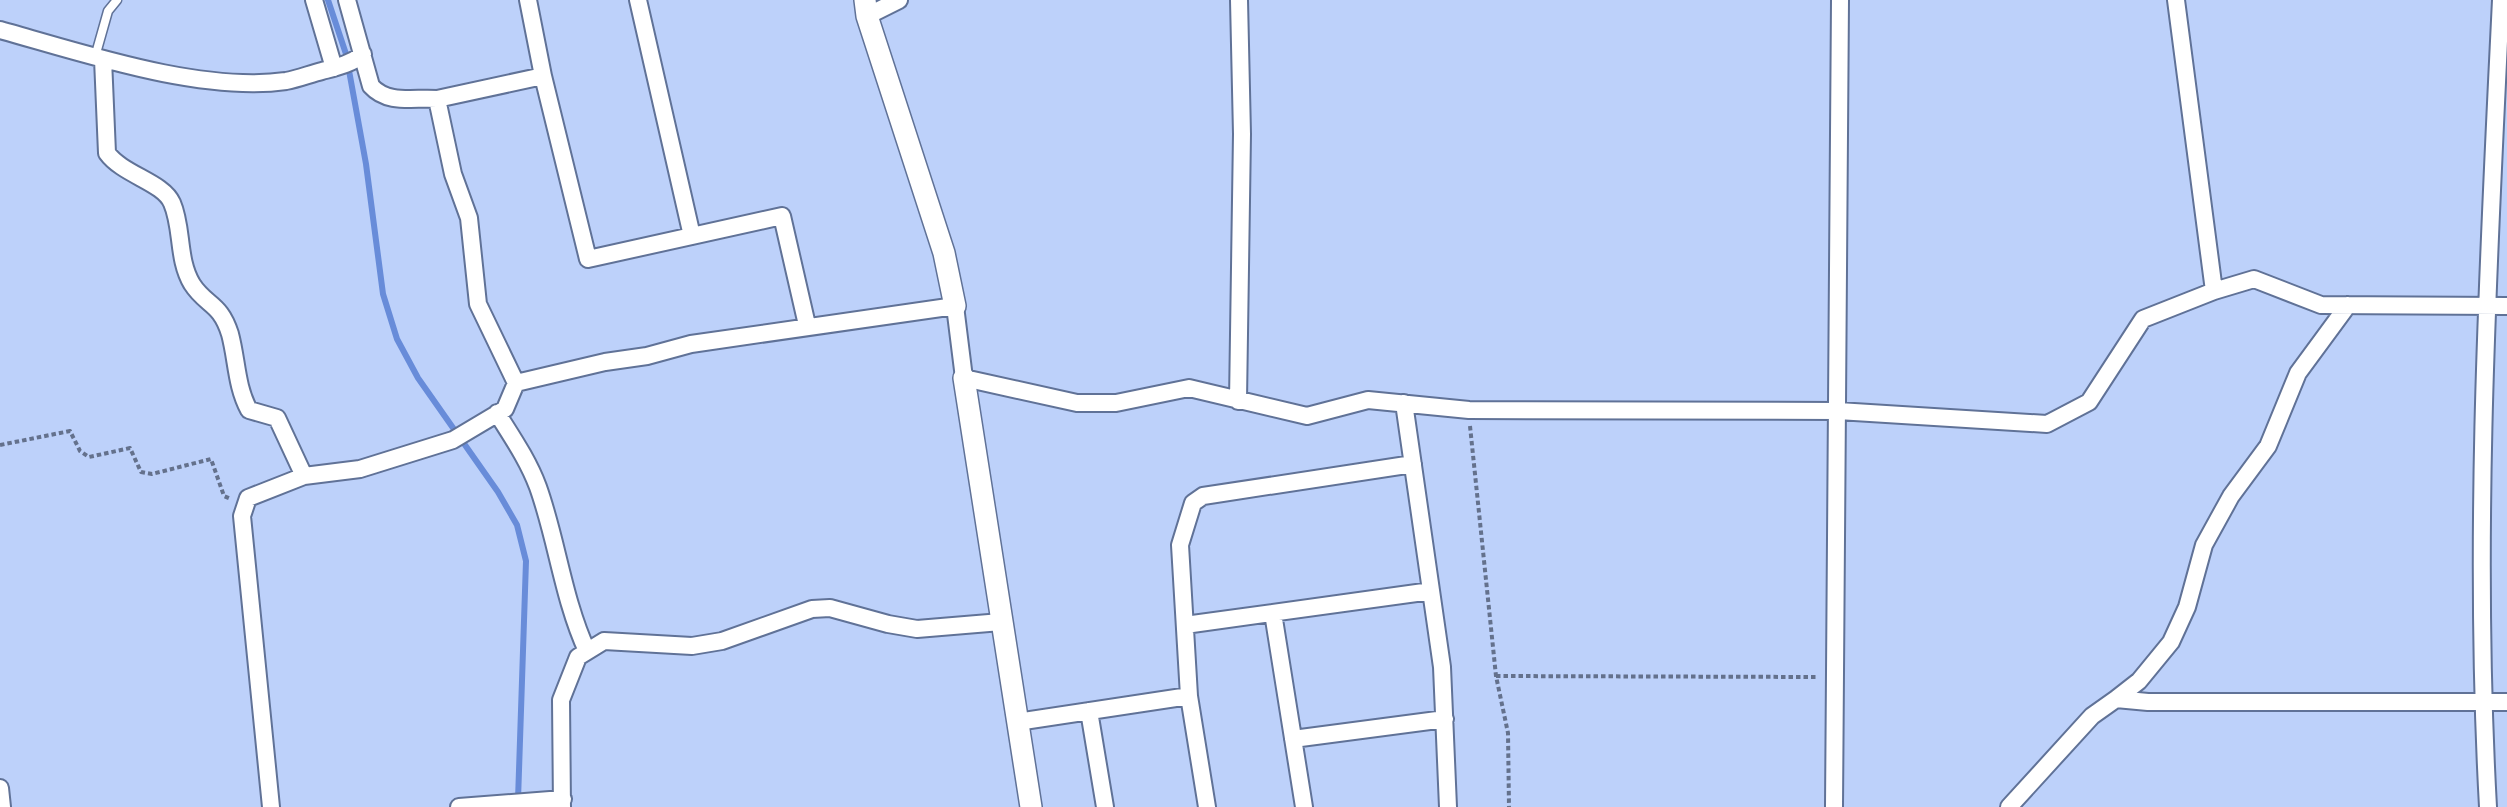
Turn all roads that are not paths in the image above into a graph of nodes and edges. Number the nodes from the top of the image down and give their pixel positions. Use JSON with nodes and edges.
{"nodes":[{"id":1,"x":117,"y":0,"type":"edge"},
{"id":2,"x":314,"y":0,"type":"edge"},
{"id":3,"x":347,"y":0,"type":"edge"},
{"id":4,"x":528,"y":0,"type":"edge"},
{"id":5,"x":638,"y":0,"type":"edge"},
{"id":6,"x":899,"y":0,"type":"edge"},
{"id":7,"x":1239,"y":0,"type":"edge"},
{"id":8,"x":1840,"y":0,"type":"edge"},
{"id":9,"x":2176,"y":0,"type":"edge"},
{"id":10,"x":2501,"y":0,"type":"edge"},
{"id":11,"x":866,"y":8,"type":"edge"},
{"id":12,"x":0,"y":30,"type":"edge"},
{"id":13,"x":99,"y":58,"type":"junction"},
{"id":14,"x":348,"y":62,"type":"junction"},
{"id":15,"x":543,"y":76,"type":"junction"},
{"id":16,"x":437,"y":99,"type":"junction"},
{"id":17,"x":692,"y":236,"type":"junction"},
{"id":18,"x":2214,"y":291,"type":"junction"},
{"id":19,"x":2348,"y":305,"type":"junction"},
{"id":20,"x":955,"y":306,"type":"junction"},
{"id":21,"x":2486,"y":306,"type":"junction"},
{"id":22,"x":2507,"y":306,"type":"edge"},
{"id":23,"x":807,"y":325,"type":"junction"},
{"id":24,"x":964,"y":378,"type":"junction"},
{"id":25,"x":516,"y":383,"type":"junction"},
{"id":26,"x":1238,"y":401,"type":"junction"},
{"id":27,"x":1404,"y":404,"type":"junction"},
{"id":28,"x":1838,"y":411,"type":"junction"},
{"id":29,"x":497,"y":413,"type":"junction"},
{"id":30,"x":1413,"y":464,"type":"junction"},
{"id":31,"x":304,"y":476,"type":"junction"},
{"id":32,"x":1431,"y":591,"type":"junction"},
{"id":33,"x":1273,"y":613,"type":"junction"},
{"id":34,"x":1001,"y":622,"type":"junction"},
{"id":35,"x":1185,"y":625,"type":"junction"},
{"id":36,"x":587,"y":651,"type":"junction"},
{"id":37,"x":1189,"y":696,"type":"junction"},
{"id":38,"x":2116,"y":699,"type":"junction"},
{"id":39,"x":2482,"y":702,"type":"junction"},
{"id":40,"x":2507,"y":702,"type":"edge"},
{"id":41,"x":1089,"y":711,"type":"junction"},
{"id":42,"x":1444,"y":719,"type":"junction"},
{"id":43,"x":1017,"y":722,"type":"junction"},
{"id":44,"x":1293,"y":740,"type":"junction"},
{"id":45,"x":0,"y":788,"type":"edge"},
{"id":46,"x":557,"y":802,"type":"edge"},
{"id":47,"x":503,"y":804,"type":"edge"},
{"id":48,"x":2,"y":807,"type":"edge"},
{"id":49,"x":271,"y":807,"type":"edge"},
{"id":50,"x":459,"y":807,"type":"edge"},
{"id":51,"x":1031,"y":807,"type":"edge"},
{"id":52,"x":1105,"y":807,"type":"edge"},
{"id":53,"x":1207,"y":807,"type":"edge"},
{"id":54,"x":1304,"y":807,"type":"edge"},
{"id":55,"x":1448,"y":807,"type":"edge"},
{"id":56,"x":1834,"y":807,"type":"edge"},
{"id":57,"x":2010,"y":807,"type":"edge"},
{"id":58,"x":2488,"y":807,"type":"edge"}],
"edges":[{"from":1,"to":13,"type":"lane"},
{"from":2,"to":14,"type":"street"},
{"from":3,"to":14,"type":"street"},
{"from":4,"to":15,"type":"street"},
{"from":5,"to":17,"type":"street"},
{"from":6,"to":11,"type":"street"},
{"from":7,"to":26,"type":"street"},
{"from":8,"to":28,"type":"street"},
{"from":9,"to":18,"type":"street"},
{"from":10,"to":21,"type":"street"},
{"from":11,"to":20,"type":"street"},
{"from":12,"to":13,"type":"street"},
{"from":13,"to":14,"type":"street"},
{"from":13,"to":31,"type":"street"},
{"from":14,"to":16,"type":"street"},
{"from":15,"to":16,"type":"street"},
{"from":15,"to":17,"type":"street"},
{"from":16,"to":25,"type":"street"},
{"from":17,"to":23,"type":"street"},
{"from":18,"to":19,"type":"street"},
{"from":18,"to":28,"type":"street"},
{"from":19,"to":21,"type":"street"},
{"from":19,"to":38,"type":"street"},
{"from":20,"to":23,"type":"street"},
{"from":20,"to":24,"type":"street"},
{"from":21,"to":22,"type":"street"},
{"from":21,"to":39,"type":"street"},
{"from":23,"to":25,"type":"street"},
{"from":24,"to":26,"type":"street"},
{"from":24,"to":34,"type":"street"},
{"from":25,"to":29,"type":"street"},
{"from":26,"to":27,"type":"street"},
{"from":27,"to":28,"type":"street"},
{"from":27,"to":30,"type":"street"},
{"from":28,"to":56,"type":"street"},
{"from":29,"to":31,"type":"street"},
{"from":29,"to":36,"type":"street"},
{"from":30,"to":32,"type":"street"},
{"from":30,"to":35,"type":"street"},
{"from":31,"to":49,"type":"street"},
{"from":32,"to":33,"type":"street"},
{"from":32,"to":42,"type":"street"},
{"from":33,"to":35,"type":"street"},
{"from":33,"to":44,"type":"street"},
{"from":34,"to":36,"type":"street"},
{"from":34,"to":43,"type":"street"},
{"from":35,"to":37,"type":"street"},
{"from":36,"to":46,"type":"street"},
{"from":37,"to":41,"type":"street"},
{"from":37,"to":53,"type":"street"},
{"from":38,"to":39,"type":"street"},
{"from":38,"to":57,"type":"street"},
{"from":39,"to":40,"type":"street"},
{"from":39,"to":58,"type":"street"},
{"from":41,"to":43,"type":"street"},
{"from":41,"to":52,"type":"street"},
{"from":42,"to":44,"type":"street"},
{"from":42,"to":55,"type":"street"},
{"from":43,"to":51,"type":"street"},
{"from":44,"to":54,"type":"street"},
{"from":45,"to":48,"type":"street"},
{"from":46,"to":47,"type":"street"},
{"from":47,"to":50,"type":"street"}]}
